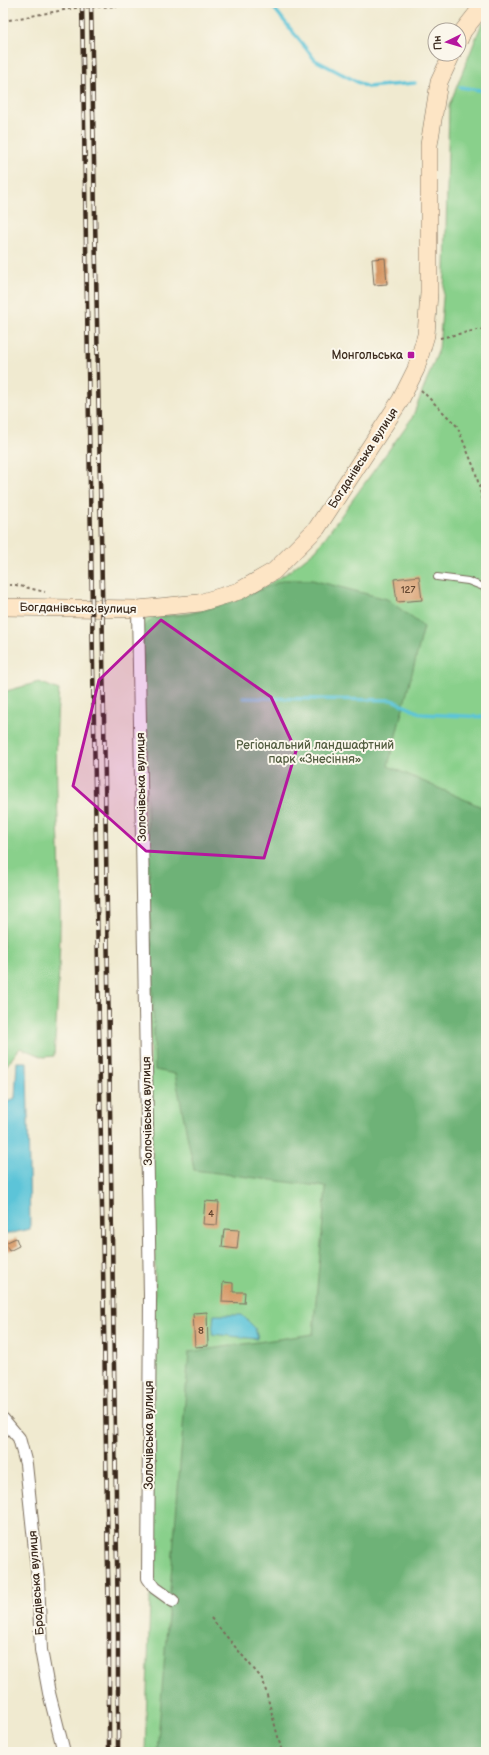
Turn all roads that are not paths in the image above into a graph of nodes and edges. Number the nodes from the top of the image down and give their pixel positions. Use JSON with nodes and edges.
{"nodes":[{"id":1,"x":485,"y":3,"type":"edge"},
{"id":2,"x":467,"y":26,"type":"edge"},
{"id":3,"x":448,"y":62,"type":"edge"},
{"id":4,"x":437,"y":576,"type":"dead end"},
{"id":5,"x":486,"y":588,"type":"edge"},
{"id":6,"x":3,"y":607,"type":"edge"},
{"id":7,"x":138,"y":609,"type":"junction"},
{"id":8,"x":3,"y":1419,"type":"edge"},
{"id":9,"x":173,"y":1601,"type":"dead end"},
{"id":10,"x":64,"y":1752,"type":"edge"}],
"edges":[{"from":1,"to":2,"type":"main road"},
{"from":3,"to":7,"type":"main road","name":"Богданівська вулиця"},
{"from":4,"to":5,"type":"lane"},
{"from":6,"to":7,"type":"main road","name":"Богданівська вулиця"},
{"from":7,"to":9,"type":"street","name":"Золочівська вулиця"},
{"from":8,"to":10,"type":"street","name":"Бродівська вулиця"}]}
